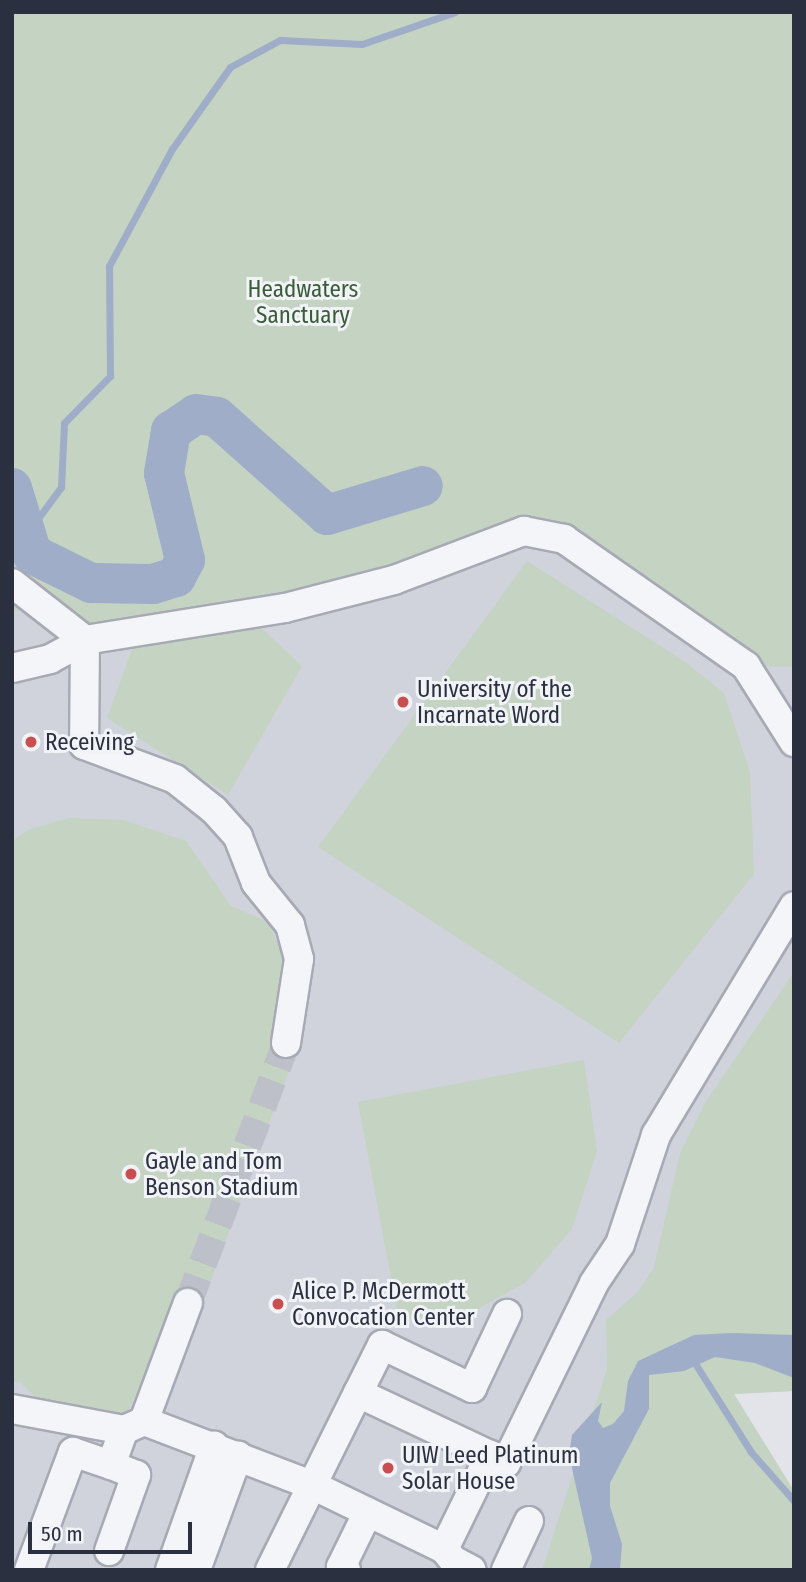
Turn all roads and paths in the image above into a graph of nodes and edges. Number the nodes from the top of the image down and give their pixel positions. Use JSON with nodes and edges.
{"nodes":[{"id":1,"x":12,"y":583,"type":"edge"},
{"id":2,"x":85,"y":640,"type":"junction"},
{"id":3,"x":12,"y":668,"type":"edge"},
{"id":4,"x":794,"y":742,"type":"edge"},
{"id":5,"x":794,"y":906,"type":"edge"},
{"id":6,"x":286,"y":1043,"type":"tunnel mouth"},
{"id":7,"x":188,"y":1303,"type":"tunnel mouth"},
{"id":8,"x":507,"y":1314,"type":"dead end"},
{"id":9,"x":358,"y":1393,"type":"junction"},
{"id":10,"x":12,"y":1409,"type":"edge"},
{"id":11,"x":134,"y":1426,"type":"junction"},
{"id":12,"x":226,"y":1451,"type":"junction"},
{"id":13,"x":498,"y":1459,"type":"junction"},
{"id":14,"x":111,"y":1465,"type":"junction"},
{"id":15,"x":312,"y":1485,"type":"junction"},
{"id":16,"x":493,"y":1488,"type":"dead end"},
{"id":17,"x":368,"y":1512,"type":"junction"},
{"id":18,"x":529,"y":1521,"type":"dead end"},
{"id":19,"x":109,"y":1551,"type":"dead end"},
{"id":20,"x":455,"y":1562,"type":"edge"},
{"id":21,"x":29,"y":1570,"type":"edge"},
{"id":22,"x":170,"y":1570,"type":"edge"},
{"id":23,"x":196,"y":1570,"type":"edge"},
{"id":24,"x":270,"y":1570,"type":"edge"},
{"id":25,"x":346,"y":1570,"type":"edge"},
{"id":26,"x":506,"y":1570,"type":"edge"}],
"edges":[{"from":1,"to":2,"type":"lane"},
{"from":2,"to":3,"type":"lane"},
{"from":2,"to":4,"type":"lane"},
{"from":2,"to":6,"type":"lane"},
{"from":5,"to":13,"type":"lane"},
{"from":7,"to":11,"type":"lane"},
{"from":8,"to":9,"type":"lane"},
{"from":9,"to":13,"type":"lane"},
{"from":9,"to":15,"type":"lane"},
{"from":10,"to":11,"type":"lane"},
{"from":11,"to":12,"type":"lane"},
{"from":11,"to":14,"type":"lane"},
{"from":12,"to":15,"type":"lane"},
{"from":12,"to":22,"type":"lane"},
{"from":12,"to":23,"type":"lane"},
{"from":13,"to":16,"type":"lane"},
{"from":13,"to":20,"type":"lane"},
{"from":14,"to":19,"type":"lane"},
{"from":14,"to":21,"type":"lane"},
{"from":15,"to":17,"type":"lane"},
{"from":15,"to":24,"type":"lane"},
{"from":17,"to":20,"type":"lane"},
{"from":17,"to":25,"type":"lane"},
{"from":18,"to":26,"type":"lane"}]}
